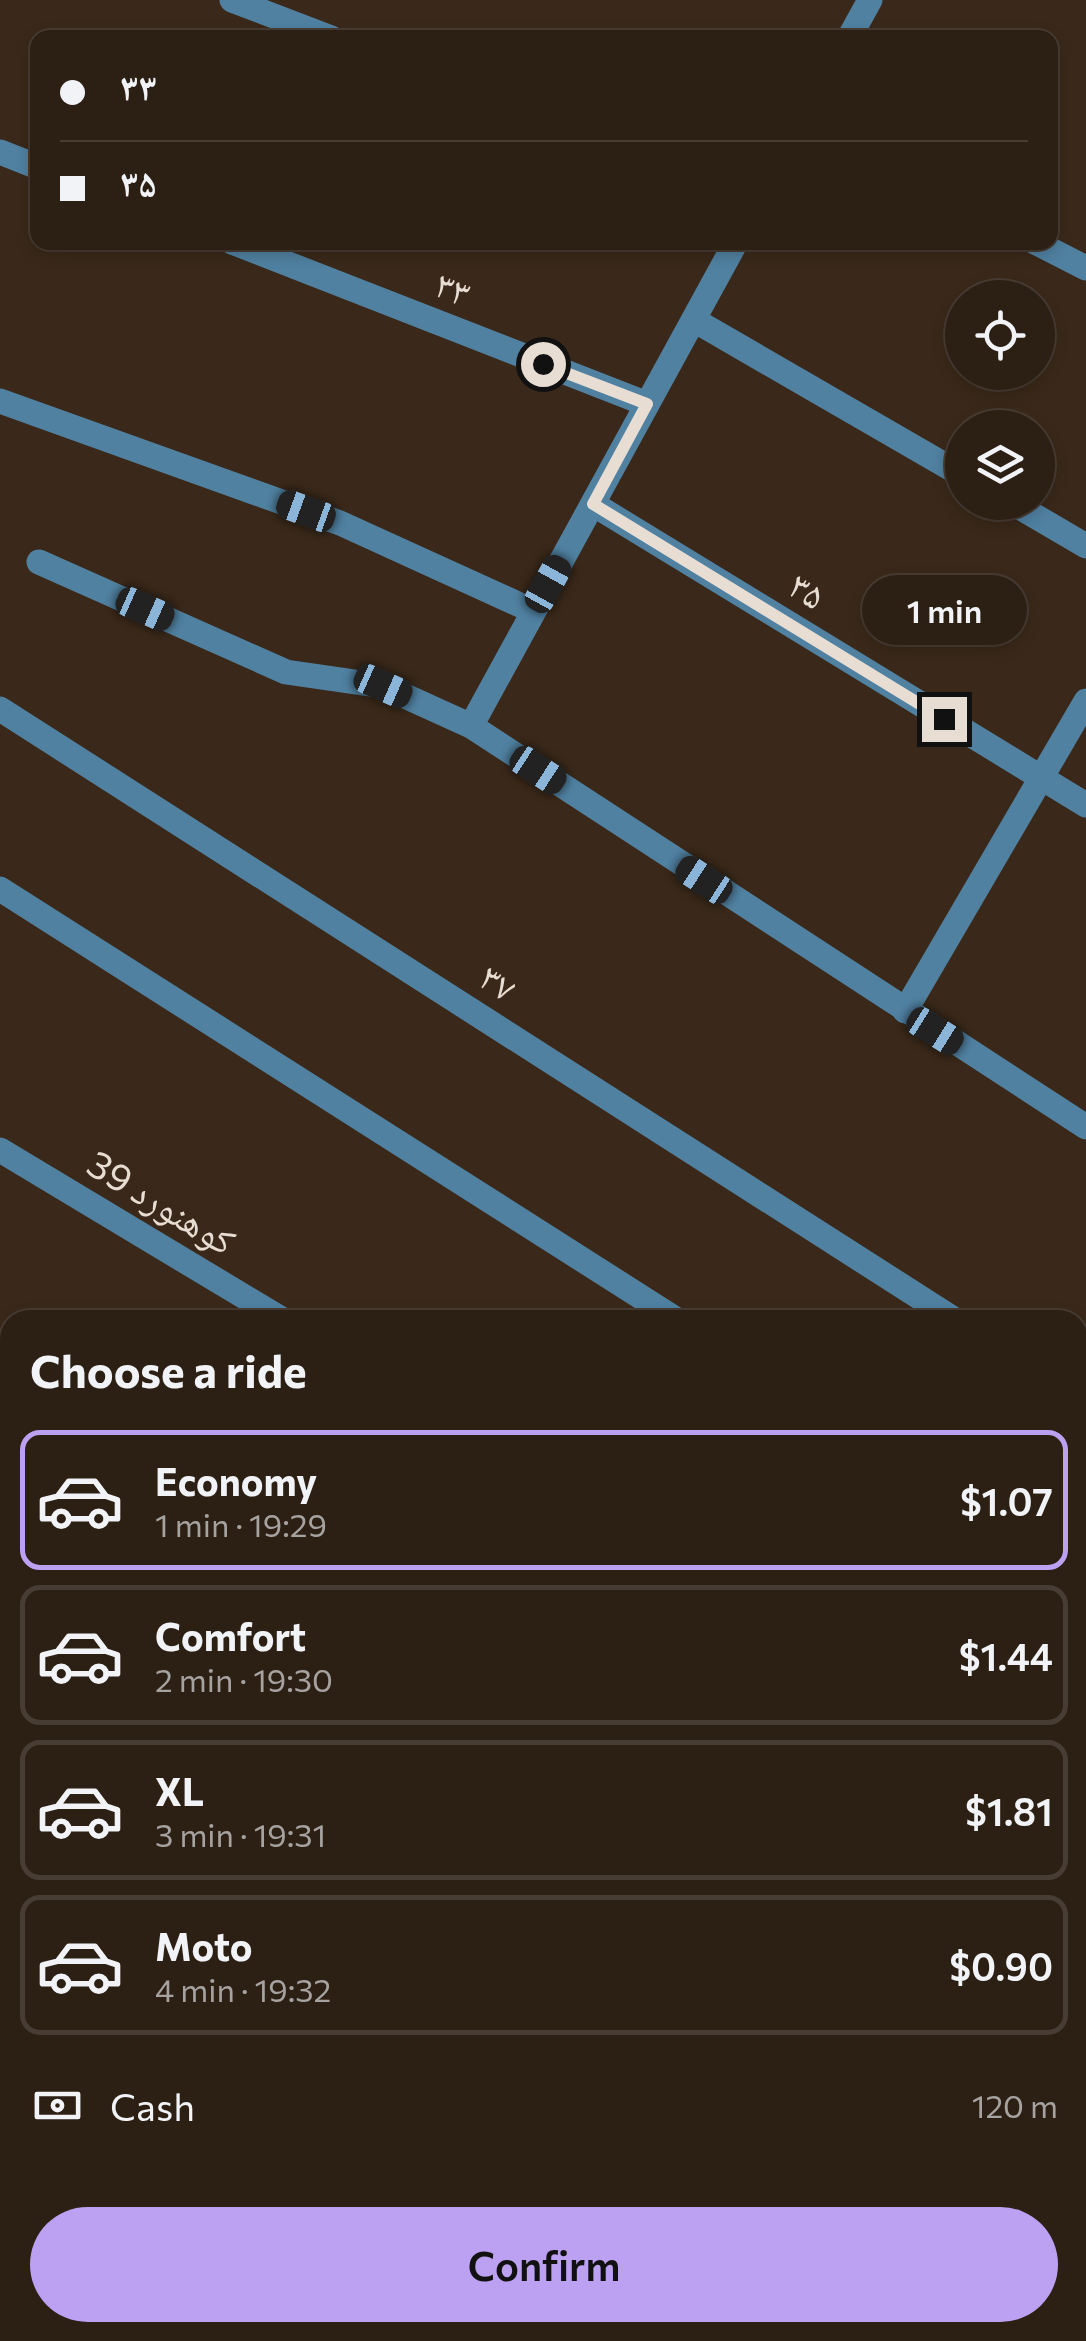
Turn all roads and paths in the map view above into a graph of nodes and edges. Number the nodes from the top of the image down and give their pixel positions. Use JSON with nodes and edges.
{"nodes":[{"id":1,"x":232,"y":0,"type":"edge"},
{"id":2,"x":870,"y":0,"type":"edge"},
{"id":3,"x":310,"y":30,"type":"edge"},
{"id":4,"x":853,"y":30,"type":"edge"},
{"id":5,"x":0,"y":152,"type":"edge"},
{"id":6,"x":30,"y":164,"type":"edge"},
{"id":7,"x":252,"y":250,"type":"edge"},
{"id":8,"x":732,"y":250,"type":"edge"},
{"id":9,"x":1051,"y":250,"type":"edge"},
{"id":10,"x":1086,"y":268,"type":"edge"},
{"id":11,"x":694,"y":320,"type":"junction"},
{"id":12,"x":0,"y":402,"type":"edge"},
{"id":13,"x":647,"y":404,"type":"junction"},
{"id":14,"x":945,"y":464,"type":"edge"},
{"id":15,"x":593,"y":504,"type":"junction"},
{"id":16,"x":1042,"y":520,"type":"edge"},
{"id":17,"x":1086,"y":546,"type":"edge"},
{"id":18,"x":39,"y":562,"type":"dead end"},
{"id":19,"x":533,"y":611,"type":"junction"},
{"id":20,"x":1086,"y":701,"type":"edge"},
{"id":21,"x":0,"y":709,"type":"edge"},
{"id":22,"x":471,"y":726,"type":"junction"},
{"id":23,"x":1040,"y":778,"type":"junction"},
{"id":24,"x":1086,"y":805,"type":"edge"},
{"id":25,"x":0,"y":889,"type":"edge"},
{"id":26,"x":904,"y":1012,"type":"junction"},
{"id":27,"x":1086,"y":1127,"type":"edge"},
{"id":28,"x":0,"y":1150,"type":"edge"},
{"id":29,"x":266,"y":1310,"type":"edge"},
{"id":30,"x":661,"y":1310,"type":"edge"},
{"id":31,"x":940,"y":1310,"type":"edge"}],
"edges":[{"from":1,"to":3,"type":"street"},
{"from":2,"to":4,"type":"street"},
{"from":5,"to":6,"type":"street"},
{"from":7,"to":13,"type":"street","name":"۳۳"},
{"from":8,"to":11,"type":"street"},
{"from":9,"to":10,"type":"street"},
{"from":11,"to":13,"type":"street"},
{"from":11,"to":14,"type":"street"},
{"from":12,"to":19,"type":"street"},
{"from":13,"to":15,"type":"street"},
{"from":15,"to":19,"type":"street"},
{"from":15,"to":23,"type":"street","name":"۳۵"},
{"from":16,"to":17,"type":"street"},
{"from":18,"to":22,"type":"street"},
{"from":19,"to":22,"type":"street"},
{"from":20,"to":23,"type":"street"},
{"from":21,"to":31,"type":"street","name":"۳۷"},
{"from":22,"to":26,"type":"street"},
{"from":23,"to":24,"type":"street","name":"۳۵"},
{"from":23,"to":26,"type":"street"},
{"from":25,"to":30,"type":"street"},
{"from":26,"to":27,"type":"street"},
{"from":28,"to":29,"type":"street","name":"کوهنورد 39"}]}
